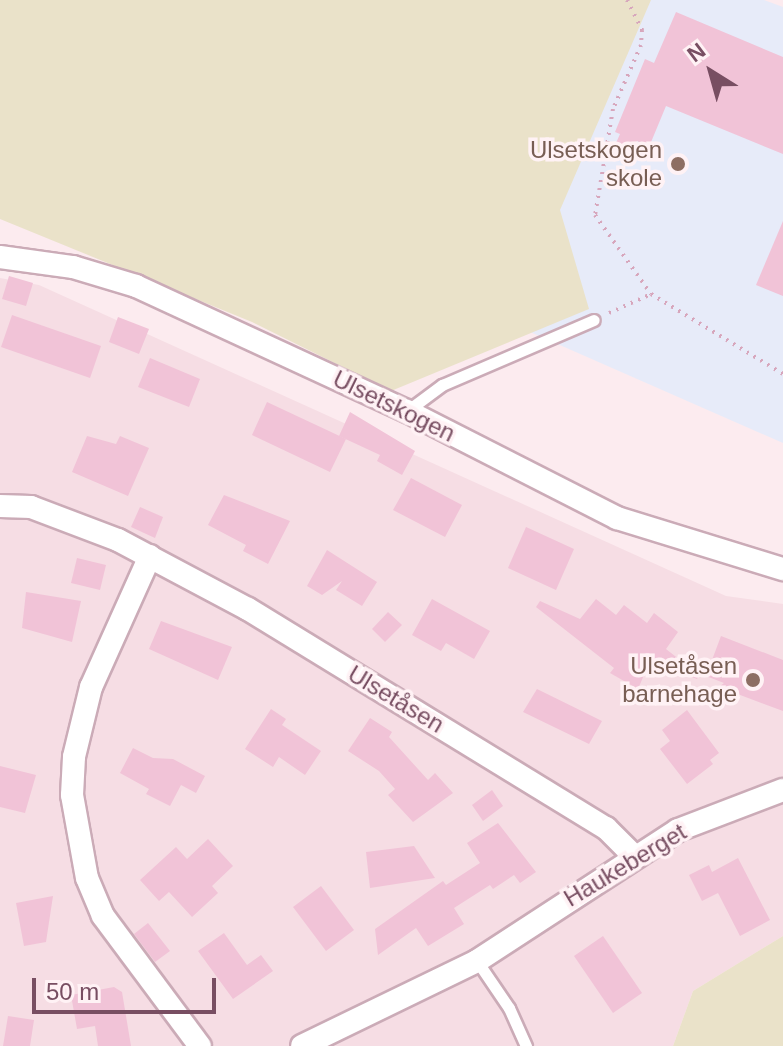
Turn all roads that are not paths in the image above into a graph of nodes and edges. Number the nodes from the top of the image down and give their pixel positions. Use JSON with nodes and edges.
{"nodes":[{"id":1,"x":0,"y":257,"type":"edge"},
{"id":2,"x":594,"y":320,"type":"road end"},
{"id":3,"x":407,"y":411,"type":"junction"},
{"id":4,"x":0,"y":506,"type":"edge"},
{"id":5,"x":150,"y":556,"type":"junction"},
{"id":6,"x":783,"y":569,"type":"edge"},
{"id":7,"x":783,"y":790,"type":"edge"},
{"id":8,"x":633,"y":855,"type":"junction"},
{"id":9,"x":477,"y":961,"type":"junction"},
{"id":10,"x":200,"y":1046,"type":"edge"},
{"id":11,"x":302,"y":1046,"type":"edge"},
{"id":12,"x":526,"y":1046,"type":"edge"}],
"edges":[{"from":1,"to":3,"type":"street","name":"Ulsetskogen"},
{"from":2,"to":3,"type":"lane"},
{"from":3,"to":6,"type":"street","name":"Ulsetskogen"},
{"from":4,"to":5,"type":"street","name":"Ulsetåsen"},
{"from":5,"to":8,"type":"street","name":"Ulsetåsen"},
{"from":5,"to":10,"type":"street"},
{"from":7,"to":8,"type":"street","name":"Haukeberget"},
{"from":8,"to":9,"type":"street","name":"Haukeberget"},
{"from":9,"to":11,"type":"street","name":"Haukeberget"},
{"from":9,"to":12,"type":"lane"}]}
